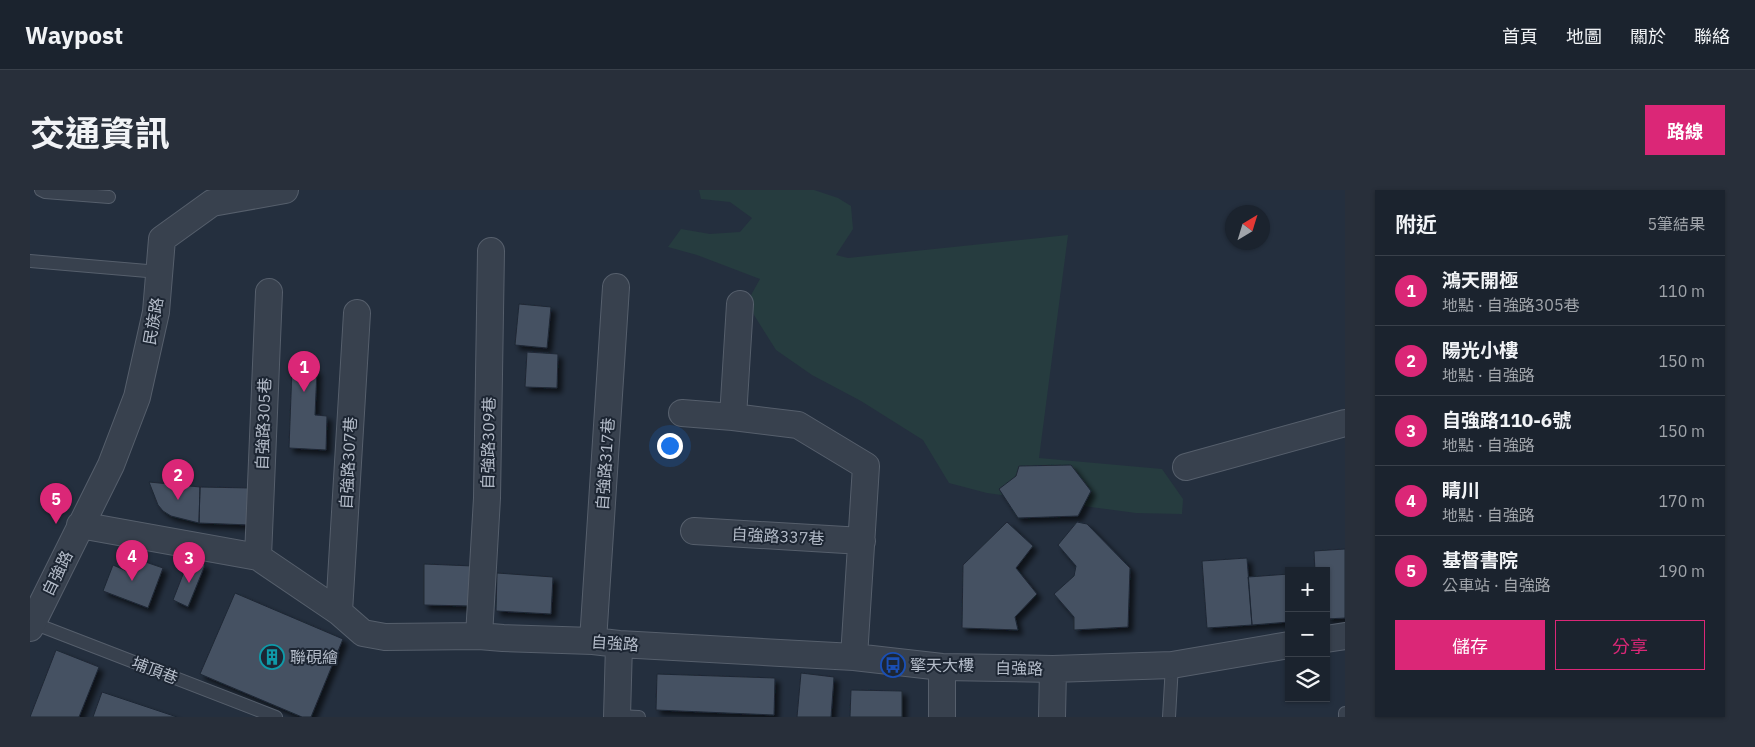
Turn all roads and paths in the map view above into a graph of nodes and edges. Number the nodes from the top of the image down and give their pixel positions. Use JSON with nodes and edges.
{"nodes":[{"id":1,"x":41,"y":190,"type":"edge"},
{"id":2,"x":285,"y":190,"type":"edge"},
{"id":3,"x":109,"y":197,"type":"dead end"},
{"id":4,"x":491,"y":251,"type":"dead end"},
{"id":5,"x":30,"y":261,"type":"edge"},
{"id":6,"x":159,"y":272,"type":"junction"},
{"id":7,"x":616,"y":287,"type":"dead end"},
{"id":8,"x":269,"y":292,"type":"dead end"},
{"id":9,"x":740,"y":304,"type":"dead end"},
{"id":10,"x":357,"y":313,"type":"dead end"},
{"id":11,"x":682,"y":413,"type":"dead end"},
{"id":12,"x":733,"y":417,"type":"junction"},
{"id":13,"x":1345,"y":423,"type":"edge"},
{"id":14,"x":1186,"y":466,"type":"dead end"},
{"id":15,"x":80,"y":526,"type":"junction"},
{"id":16,"x":694,"y":531,"type":"dead end"},
{"id":17,"x":862,"y":541,"type":"junction"},
{"id":18,"x":258,"y":557,"type":"junction"},
{"id":19,"x":339,"y":612,"type":"junction"},
{"id":20,"x":32,"y":626,"type":"edge"},
{"id":21,"x":479,"y":636,"type":"junction"},
{"id":22,"x":1345,"y":636,"type":"edge"},
{"id":23,"x":1330,"y":638,"type":"edge"},
{"id":24,"x":594,"y":641,"type":"junction"},
{"id":25,"x":619,"y":644,"type":"junction"},
{"id":26,"x":1285,"y":647,"type":"edge"},
{"id":27,"x":854,"y":657,"type":"junction"},
{"id":28,"x":1172,"y":665,"type":"junction"},
{"id":29,"x":942,"y":667,"type":"junction"},
{"id":30,"x":1053,"y":669,"type":"junction"},
{"id":31,"x":1345,"y":713,"type":"edge"},
{"id":32,"x":276,"y":717,"type":"edge"},
{"id":33,"x":624,"y":717,"type":"edge"},
{"id":34,"x":942,"y":717,"type":"edge"},
{"id":35,"x":1052,"y":717,"type":"edge"},
{"id":36,"x":1169,"y":717,"type":"edge"},
{"id":37,"x":1345,"y":717,"type":"edge"}],
"edges":[{"from":1,"to":3,"type":"lane"},
{"from":2,"to":6,"type":"street","name":"民族路"},
{"from":4,"to":21,"type":"street","name":"自強路309巷"},
{"from":5,"to":6,"type":"lane"},
{"from":6,"to":15,"type":"street","name":"民族路"},
{"from":7,"to":24,"type":"street","name":"自強路317巷"},
{"from":8,"to":18,"type":"street","name":"自強路305巷"},
{"from":9,"to":12,"type":"street"},
{"from":10,"to":19,"type":"street","name":"自強路307巷"},
{"from":11,"to":12,"type":"street"},
{"from":12,"to":17,"type":"street"},
{"from":13,"to":14,"type":"street"},
{"from":15,"to":18,"type":"street","name":"自強路"},
{"from":15,"to":20,"type":"street","name":"自強路"},
{"from":16,"to":17,"type":"street","name":"自強路337巷"},
{"from":17,"to":27,"type":"street"},
{"from":18,"to":19,"type":"street","name":"自強路"},
{"from":19,"to":21,"type":"street","name":"自強路"},
{"from":20,"to":32,"type":"lane","name":"埔頂巷"},
{"from":21,"to":24,"type":"street","name":"自強路"},
{"from":22,"to":23,"type":"street"},
{"from":24,"to":25,"type":"street","name":"自強路"},
{"from":25,"to":27,"type":"street","name":"自強路"},
{"from":25,"to":33,"type":"street"},
{"from":26,"to":28,"type":"street","name":"自強路"},
{"from":27,"to":29,"type":"street","name":"自強路"},
{"from":28,"to":30,"type":"street","name":"自強路"},
{"from":28,"to":36,"type":"lane"},
{"from":29,"to":30,"type":"street","name":"自強路"},
{"from":29,"to":34,"type":"street"},
{"from":30,"to":35,"type":"street"},
{"from":31,"to":37,"type":"lane"}]}
